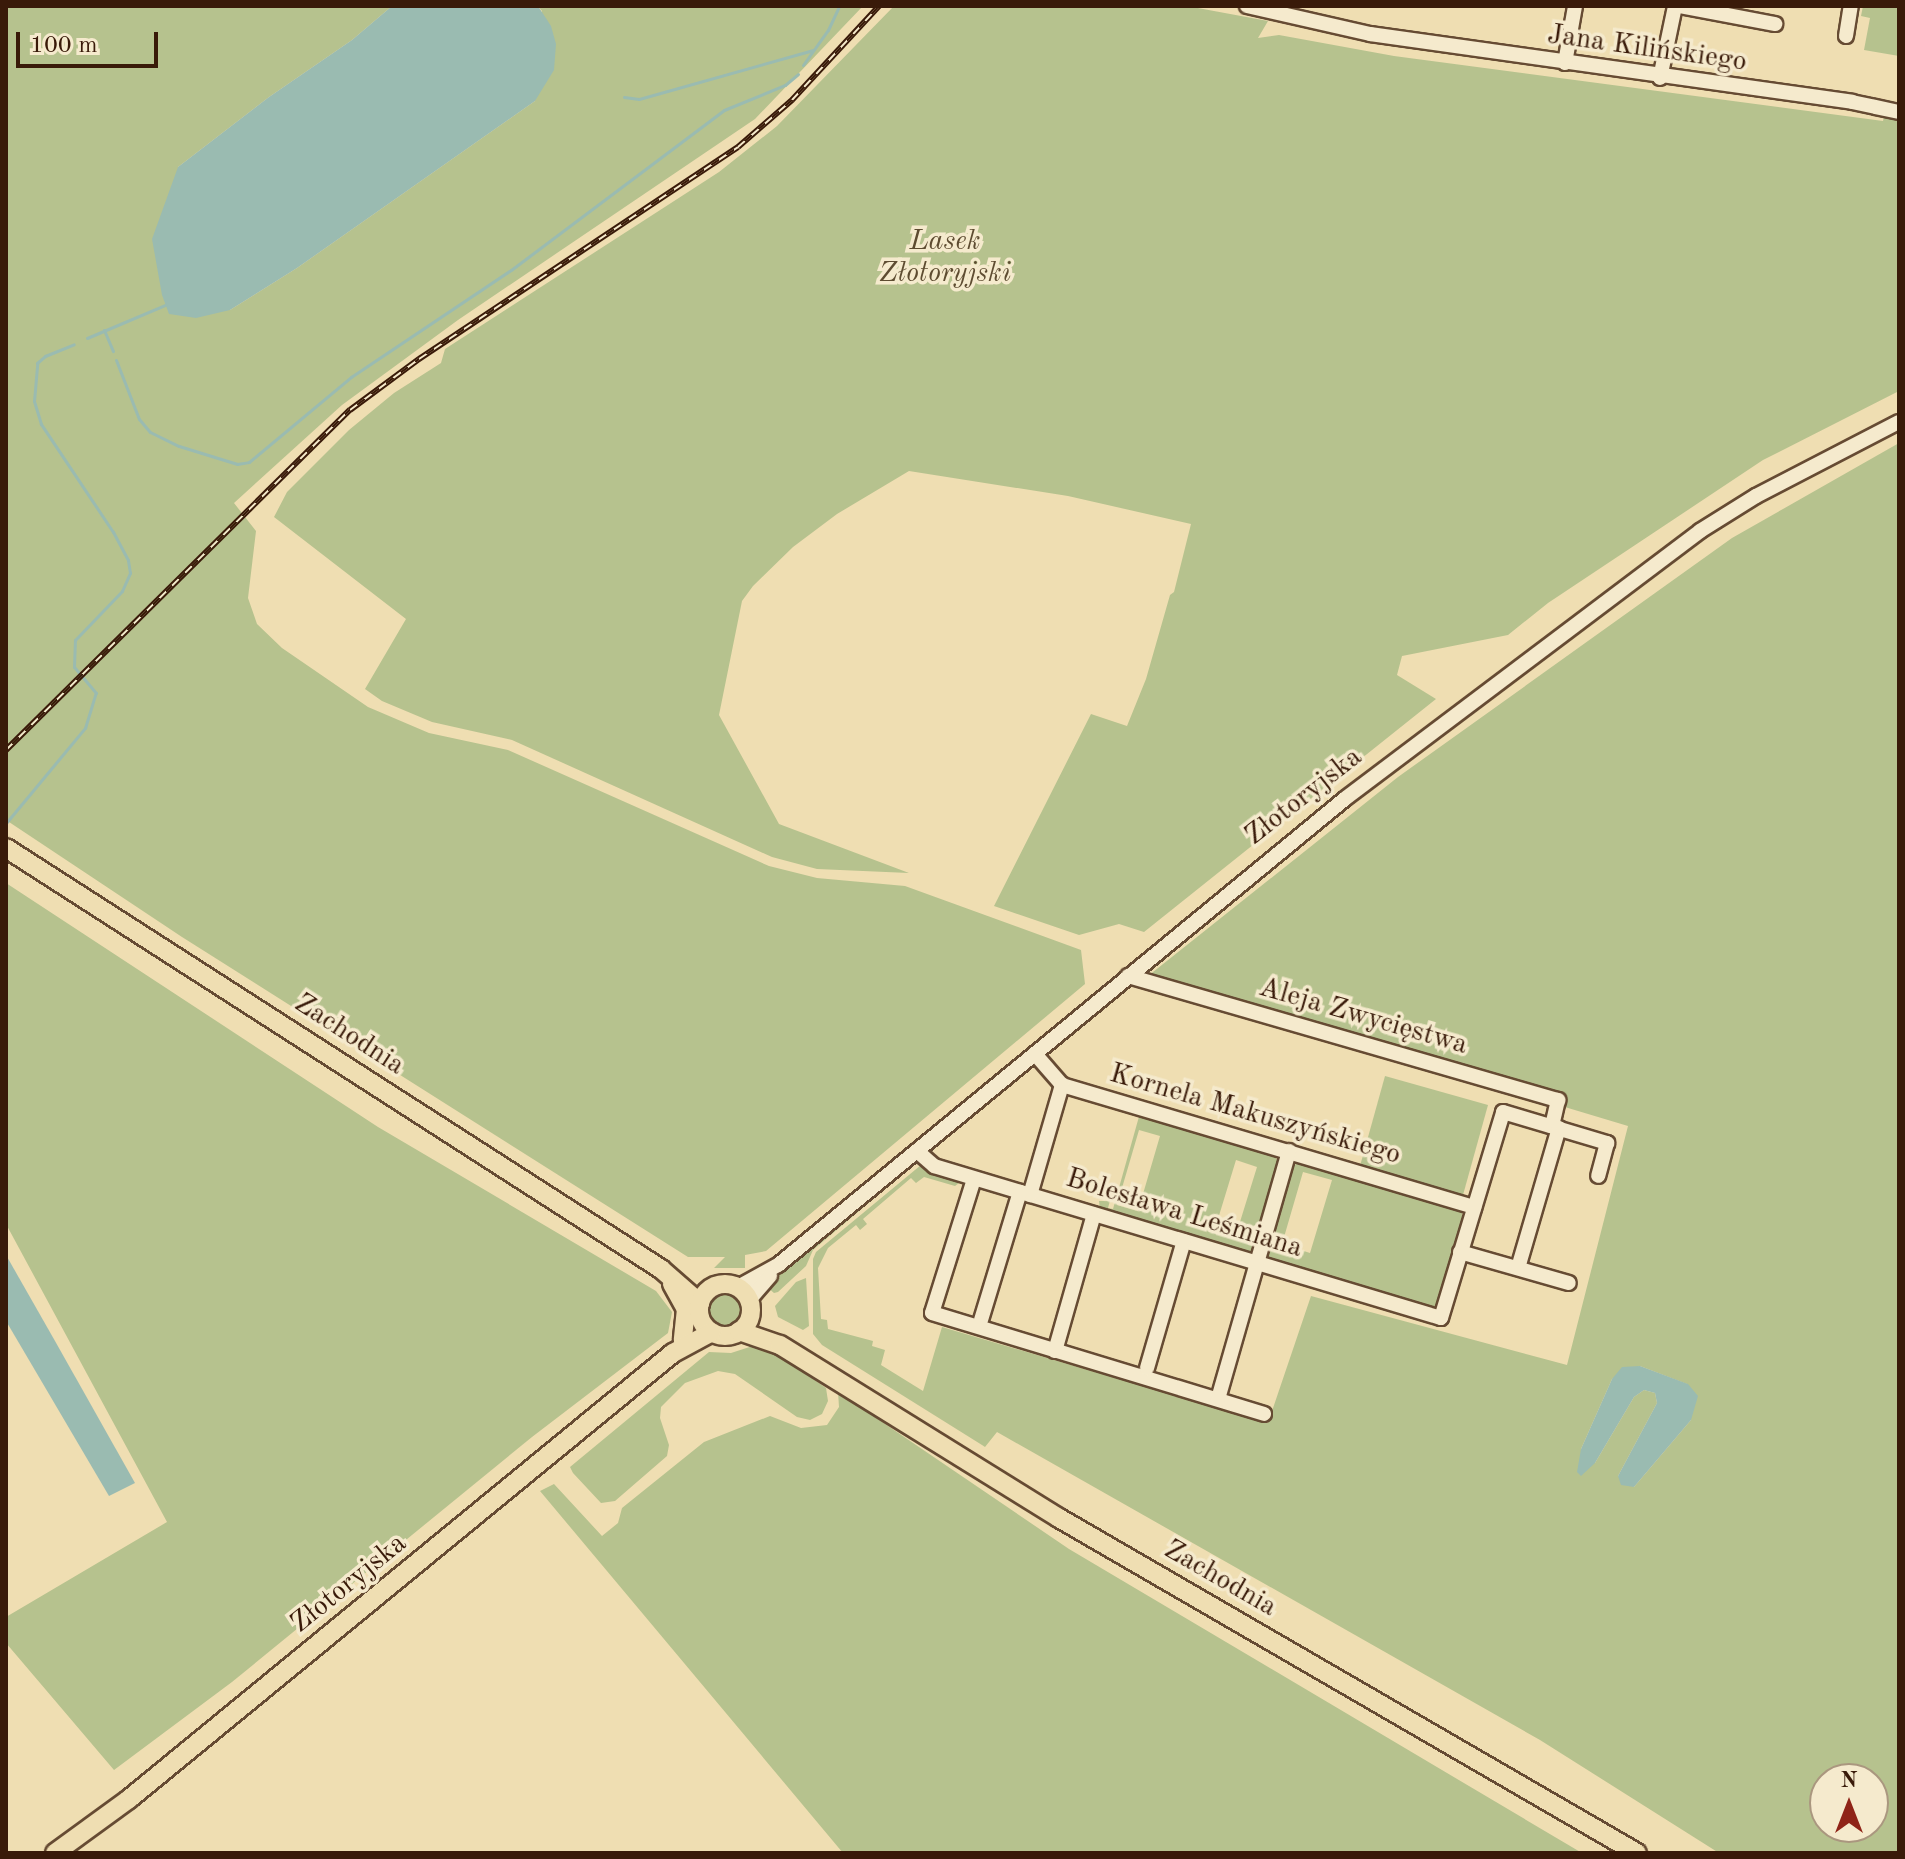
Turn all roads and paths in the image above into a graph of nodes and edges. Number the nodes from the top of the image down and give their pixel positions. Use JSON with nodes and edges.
{"nodes":[{"id":1,"x":1247,"y":6,"type":"edge"},
{"id":2,"x":1575,"y":6,"type":"edge"},
{"id":3,"x":1678,"y":6,"type":"edge"},
{"id":4,"x":1851,"y":6,"type":"edge"},
{"id":5,"x":1775,"y":24,"type":"dead end"},
{"id":6,"x":1846,"y":36,"type":"dead end"},
{"id":7,"x":1565,"y":63,"type":"junction"},
{"id":8,"x":1660,"y":78,"type":"junction"},
{"id":9,"x":1899,"y":112,"type":"edge"},
{"id":10,"x":1899,"y":422,"type":"edge"},
{"id":11,"x":9,"y":850,"type":"edge"},
{"id":12,"x":1128,"y":976,"type":"junction"},
{"id":13,"x":1035,"y":1054,"type":"junction"},
{"id":14,"x":1062,"y":1085,"type":"junction"},
{"id":15,"x":1556,"y":1127,"type":"junction"},
{"id":16,"x":917,"y":1151,"type":"junction"},
{"id":17,"x":1289,"y":1151,"type":"junction"},
{"id":18,"x":1598,"y":1176,"type":"dead end"},
{"id":19,"x":974,"y":1179,"type":"junction"},
{"id":20,"x":1025,"y":1194,"type":"junction"},
{"id":21,"x":1474,"y":1207,"type":"junction"},
{"id":22,"x":1094,"y":1214,"type":"junction"},
{"id":23,"x":1184,"y":1241,"type":"junction"},
{"id":24,"x":1460,"y":1252,"type":"junction"},
{"id":25,"x":1257,"y":1263,"type":"junction"},
{"id":26,"x":1518,"y":1268,"type":"junction"},
{"id":27,"x":661,"y":1269,"type":"junction"},
{"id":28,"x":1569,"y":1283,"type":"dead end"},
{"id":29,"x":712,"y":1287,"type":"junction"},
{"id":30,"x":746,"y":1301,"type":"junction"},
{"id":31,"x":700,"y":1310,"type":"junction"},
{"id":32,"x":981,"y":1320,"type":"dead end"},
{"id":33,"x":739,"y":1331,"type":"junction"},
{"id":34,"x":712,"y":1332,"type":"junction"},
{"id":35,"x":780,"y":1345,"type":"junction"},
{"id":36,"x":678,"y":1346,"type":"junction"},
{"id":37,"x":1055,"y":1351,"type":"junction"},
{"id":38,"x":1147,"y":1368,"type":"dead end"},
{"id":39,"x":1218,"y":1399,"type":"junction"},
{"id":40,"x":1264,"y":1414,"type":"dead end"},
{"id":41,"x":55,"y":1853,"type":"edge"},
{"id":42,"x":1637,"y":1853,"type":"edge"}],
"edges":[{"from":1,"to":7,"type":"street","name":"Jana Kilińskiego"},
{"from":2,"to":7,"type":"street"},
{"from":3,"to":5,"type":"street"},
{"from":3,"to":8,"type":"street"},
{"from":4,"to":6,"type":"street"},
{"from":7,"to":8,"type":"street","name":"Jana Kilińskiego"},
{"from":8,"to":9,"type":"street","name":"Jana Kilińskiego"},
{"from":10,"to":12,"type":"street","name":"Złotoryjska"},
{"from":11,"to":27,"type":"main road","name":"Zachodnia"},
{"from":12,"to":13,"type":"street","name":"Złotoryjska"},
{"from":12,"to":15,"type":"street","name":"Aleja Zwycięstwa"},
{"from":13,"to":14,"type":"street"},
{"from":13,"to":16,"type":"street","name":"Złotoryjska"},
{"from":14,"to":17,"type":"street","name":"Kornela Makuszyńskiego"},
{"from":14,"to":20,"type":"street"},
{"from":15,"to":18,"type":"street"},
{"from":15,"to":21,"type":"street"},
{"from":15,"to":26,"type":"street"},
{"from":16,"to":19,"type":"street","name":"Bolesława Leśmiana"},
{"from":16,"to":30,"type":"street","name":"Złotoryjska"},
{"from":17,"to":21,"type":"street","name":"Kornela Makuszyńskiego"},
{"from":17,"to":25,"type":"street"},
{"from":19,"to":20,"type":"street","name":"Bolesława Leśmiana"},
{"from":19,"to":37,"type":"street"},
{"from":20,"to":22,"type":"street","name":"Bolesława Leśmiana"},
{"from":20,"to":32,"type":"street"},
{"from":21,"to":24,"type":"street"},
{"from":22,"to":23,"type":"street","name":"Bolesława Leśmiana"},
{"from":22,"to":37,"type":"street"},
{"from":23,"to":25,"type":"street","name":"Bolesława Leśmiana"},
{"from":23,"to":38,"type":"street"},
{"from":24,"to":25,"type":"street","name":"Bolesława Leśmiana"},
{"from":24,"to":26,"type":"street"},
{"from":25,"to":39,"type":"street"},
{"from":26,"to":28,"type":"street"},
{"from":27,"to":29,"type":"main road","name":"Zachodnia"},
{"from":27,"to":31,"type":"main road","name":"Zachodnia"},
{"from":27,"to":36,"type":"main road"},
{"from":29,"to":30,"type":"main road"},
{"from":29,"to":31,"type":"main road"},
{"from":30,"to":33,"type":"main road"},
{"from":30,"to":35,"type":"main road","name":"Zachodnia"},
{"from":31,"to":34,"type":"main road"},
{"from":31,"to":36,"type":"main road","name":"Złotoryjska"},
{"from":33,"to":34,"type":"main road"},
{"from":33,"to":35,"type":"main road","name":"Zachodnia"},
{"from":34,"to":36,"type":"main road","name":"Złotoryjska"},
{"from":35,"to":42,"type":"main road","name":"Zachodnia"},
{"from":36,"to":41,"type":"main road","name":"Złotoryjska"},
{"from":37,"to":39,"type":"street"},
{"from":39,"to":40,"type":"street"}]}
